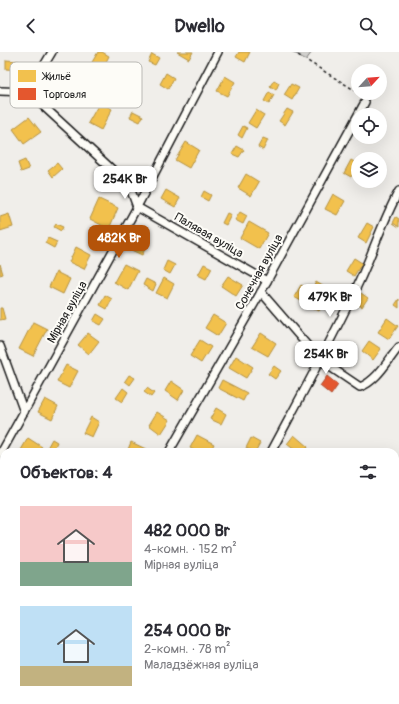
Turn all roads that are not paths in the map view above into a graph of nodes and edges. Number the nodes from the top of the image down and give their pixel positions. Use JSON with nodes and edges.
{"nodes":[{"id":1,"x":52,"y":52,"type":"edge"},
{"id":2,"x":218,"y":52,"type":"edge"},
{"id":3,"x":46,"y":62,"type":"edge"},
{"id":4,"x":0,"y":91,"type":"edge"},
{"id":5,"x":10,"y":91,"type":"edge"},
{"id":6,"x":365,"y":102,"type":"road end"},
{"id":7,"x":45,"y":108,"type":"edge"},
{"id":8,"x":399,"y":191,"type":"edge"},
{"id":9,"x":138,"y":207,"type":"junction"},
{"id":10,"x":267,"y":280,"type":"junction"},
{"id":11,"x":261,"y":292,"type":"junction"},
{"id":12,"x":0,"y":346,"type":"edge"},
{"id":13,"x":399,"y":347,"type":"edge"},
{"id":14,"x":320,"y":360,"type":"junction"},
{"id":15,"x":24,"y":412,"type":"junction"},
{"id":16,"x":3,"y":448,"type":"edge"},
{"id":17,"x":171,"y":448,"type":"edge"},
{"id":18,"x":273,"y":448,"type":"edge"}],
"edges":[{"from":1,"to":3,"type":"street"},
{"from":2,"to":9,"type":"street","name":"Мірная вуліца"},
{"from":4,"to":5,"type":"street"},
{"from":6,"to":10,"type":"street","name":"Сонечная вуліца"},
{"from":7,"to":9,"type":"street"},
{"from":8,"to":14,"type":"street"},
{"from":9,"to":10,"type":"street","name":"Палявая вуліца"},
{"from":9,"to":15,"type":"street","name":"Мірная вуліца"},
{"from":10,"to":11,"type":"street","name":"Сонечная вуліца"},
{"from":11,"to":14,"type":"street"},
{"from":11,"to":17,"type":"street","name":"Сонечная вуліца"},
{"from":12,"to":15,"type":"street"},
{"from":13,"to":14,"type":"street"},
{"from":14,"to":18,"type":"street"},
{"from":15,"to":16,"type":"street","name":"Мірная вуліца"}]}
